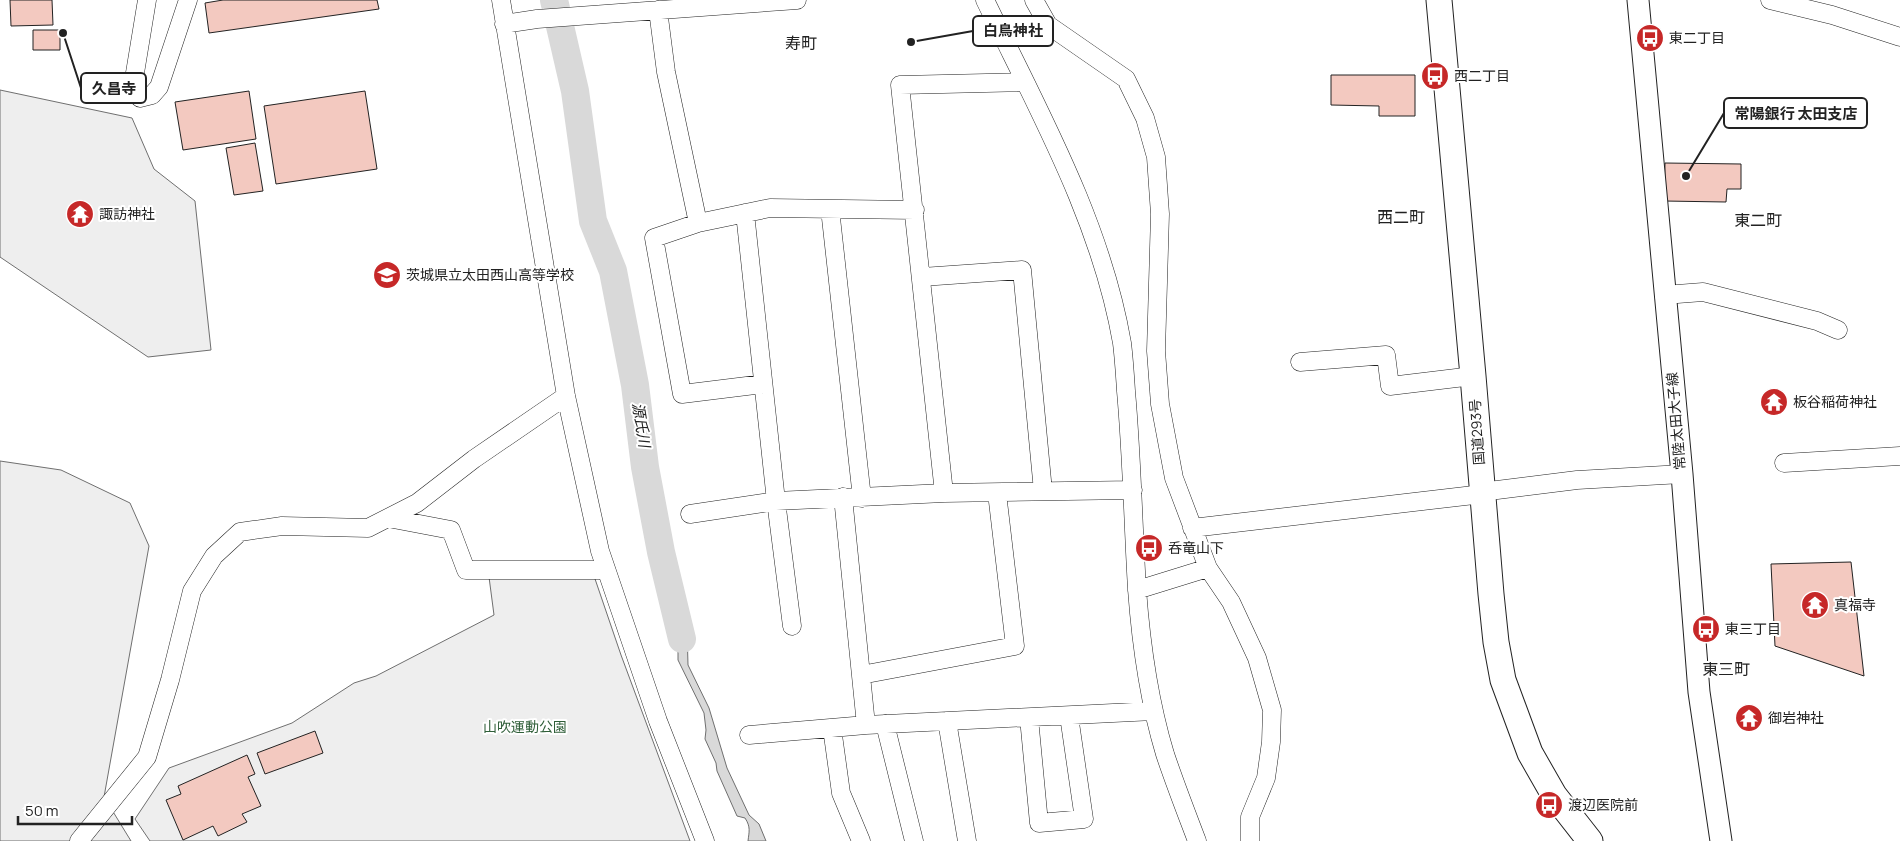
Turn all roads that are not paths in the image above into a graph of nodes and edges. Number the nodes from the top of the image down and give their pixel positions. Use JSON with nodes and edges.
{"nodes":[{"id":1,"x":147,"y":0,"type":"edge"},
{"id":2,"x":188,"y":0,"type":"edge"},
{"id":3,"x":501,"y":0,"type":"edge"},
{"id":4,"x":797,"y":0,"type":"edge"},
{"id":5,"x":985,"y":0,"type":"edge"},
{"id":6,"x":1034,"y":0,"type":"edge"},
{"id":7,"x":1439,"y":0,"type":"edge"},
{"id":8,"x":1638,"y":0,"type":"edge"},
{"id":9,"x":1774,"y":0,"type":"edge"},
{"id":10,"x":745,"y":2,"type":"edge"},
{"id":11,"x":695,"y":4,"type":"edge"},
{"id":12,"x":658,"y":10,"type":"junction"},
{"id":13,"x":504,"y":24,"type":"junction"},
{"id":14,"x":1900,"y":37,"type":"edge"},
{"id":15,"x":1024,"y":82,"type":"junction"},
{"id":16,"x":830,"y":209,"type":"junction"},
{"id":17,"x":915,"y":210,"type":"junction"},
{"id":18,"x":745,"y":213,"type":"junction"},
{"id":19,"x":698,"y":224,"type":"junction"},
{"id":20,"x":922,"y":277,"type":"junction"},
{"id":21,"x":1664,"y":295,"type":"junction"},
{"id":22,"x":1838,"y":330,"type":"dead end"},
{"id":23,"x":1300,"y":362,"type":"dead end"},
{"id":24,"x":1473,"y":376,"type":"junction"},
{"id":25,"x":763,"y":384,"type":"junction"},
{"id":26,"x":566,"y":396,"type":"junction"},
{"id":27,"x":1900,"y":456,"type":"edge"},
{"id":28,"x":1784,"y":463,"type":"dead end"},
{"id":29,"x":1682,"y":474,"type":"junction"},
{"id":30,"x":1133,"y":490,"type":"junction"},
{"id":31,"x":1043,"y":491,"type":"junction"},
{"id":32,"x":997,"y":492,"type":"junction"},
{"id":33,"x":1481,"y":492,"type":"junction"},
{"id":34,"x":944,"y":493,"type":"junction"},
{"id":35,"x":843,"y":497,"type":"junction"},
{"id":36,"x":862,"y":498,"type":"junction"},
{"id":37,"x":776,"y":501,"type":"junction"},
{"id":38,"x":690,"y":514,"type":"dead end"},
{"id":39,"x":388,"y":518,"type":"junction"},
{"id":40,"x":1192,"y":528,"type":"junction"},
{"id":41,"x":1208,"y":568,"type":"junction"},
{"id":42,"x":606,"y":570,"type":"junction"},
{"id":43,"x":1137,"y":590,"type":"junction"},
{"id":44,"x":792,"y":626,"type":"dead end"},
{"id":45,"x":861,"y":675,"type":"junction"},
{"id":46,"x":1154,"y":711,"type":"junction"},
{"id":47,"x":1069,"y":716,"type":"junction"},
{"id":48,"x":1029,"y":718,"type":"junction"},
{"id":49,"x":947,"y":721,"type":"junction"},
{"id":50,"x":885,"y":724,"type":"junction"},
{"id":51,"x":866,"y":725,"type":"junction"},
{"id":52,"x":832,"y":728,"type":"junction"},
{"id":53,"x":749,"y":735,"type":"dead end"},
{"id":54,"x":79,"y":841,"type":"edge"},
{"id":55,"x":705,"y":841,"type":"edge"},
{"id":56,"x":861,"y":841,"type":"edge"},
{"id":57,"x":914,"y":841,"type":"edge"},
{"id":58,"x":967,"y":841,"type":"edge"},
{"id":59,"x":1198,"y":841,"type":"edge"},
{"id":60,"x":1250,"y":841,"type":"edge"},
{"id":61,"x":1590,"y":841,"type":"edge"},
{"id":62,"x":1721,"y":841,"type":"edge"}],
"edges":[{"from":1,"to":2,"type":"street"},
{"from":3,"to":13,"type":"street"},
{"from":4,"to":10,"type":"street"},
{"from":5,"to":15,"type":"street"},
{"from":6,"to":40,"type":"street"},
{"from":7,"to":24,"type":"highway","name":"国道293号"},
{"from":8,"to":21,"type":"main road","name":"常陸太田大子線"},
{"from":9,"to":14,"type":"street"},
{"from":10,"to":11,"type":"street"},
{"from":11,"to":12,"type":"street"},
{"from":12,"to":13,"type":"street"},
{"from":12,"to":19,"type":"street"},
{"from":13,"to":26,"type":"street"},
{"from":15,"to":17,"type":"street"},
{"from":15,"to":30,"type":"street"},
{"from":16,"to":17,"type":"street"},
{"from":16,"to":18,"type":"street"},
{"from":16,"to":36,"type":"street"},
{"from":17,"to":20,"type":"street"},
{"from":18,"to":19,"type":"street"},
{"from":18,"to":25,"type":"street"},
{"from":19,"to":25,"type":"street"},
{"from":20,"to":31,"type":"street"},
{"from":20,"to":34,"type":"street"},
{"from":21,"to":22,"type":"street"},
{"from":21,"to":29,"type":"main road","name":"常陸太田大子線"},
{"from":23,"to":24,"type":"street"},
{"from":24,"to":33,"type":"highway","name":"国道293号"},
{"from":25,"to":37,"type":"street"},
{"from":26,"to":39,"type":"street"},
{"from":26,"to":42,"type":"street"},
{"from":27,"to":28,"type":"street"},
{"from":29,"to":33,"type":"street"},
{"from":29,"to":62,"type":"main road","name":"常陸太田大子線"},
{"from":30,"to":31,"type":"street"},
{"from":30,"to":43,"type":"street"},
{"from":31,"to":32,"type":"street"},
{"from":32,"to":34,"type":"street"},
{"from":32,"to":45,"type":"street"},
{"from":33,"to":40,"type":"street"},
{"from":33,"to":61,"type":"highway","name":"国道293号"},
{"from":34,"to":36,"type":"street"},
{"from":35,"to":36,"type":"street"},
{"from":35,"to":37,"type":"street"},
{"from":35,"to":45,"type":"street"},
{"from":37,"to":38,"type":"street"},
{"from":37,"to":44,"type":"street"},
{"from":39,"to":42,"type":"street"},
{"from":39,"to":54,"type":"street"},
{"from":40,"to":41,"type":"street"},
{"from":41,"to":43,"type":"street"},
{"from":41,"to":60,"type":"street"},
{"from":42,"to":55,"type":"street"},
{"from":43,"to":46,"type":"street"},
{"from":45,"to":51,"type":"street"},
{"from":46,"to":47,"type":"street"},
{"from":46,"to":59,"type":"street"},
{"from":47,"to":48,"type":"street"},
{"from":47,"to":48,"type":"street"},
{"from":48,"to":49,"type":"street"},
{"from":49,"to":50,"type":"street"},
{"from":49,"to":58,"type":"street"},
{"from":50,"to":51,"type":"street"},
{"from":50,"to":57,"type":"street"},
{"from":51,"to":52,"type":"street"},
{"from":52,"to":53,"type":"street"},
{"from":52,"to":56,"type":"street"}]}
